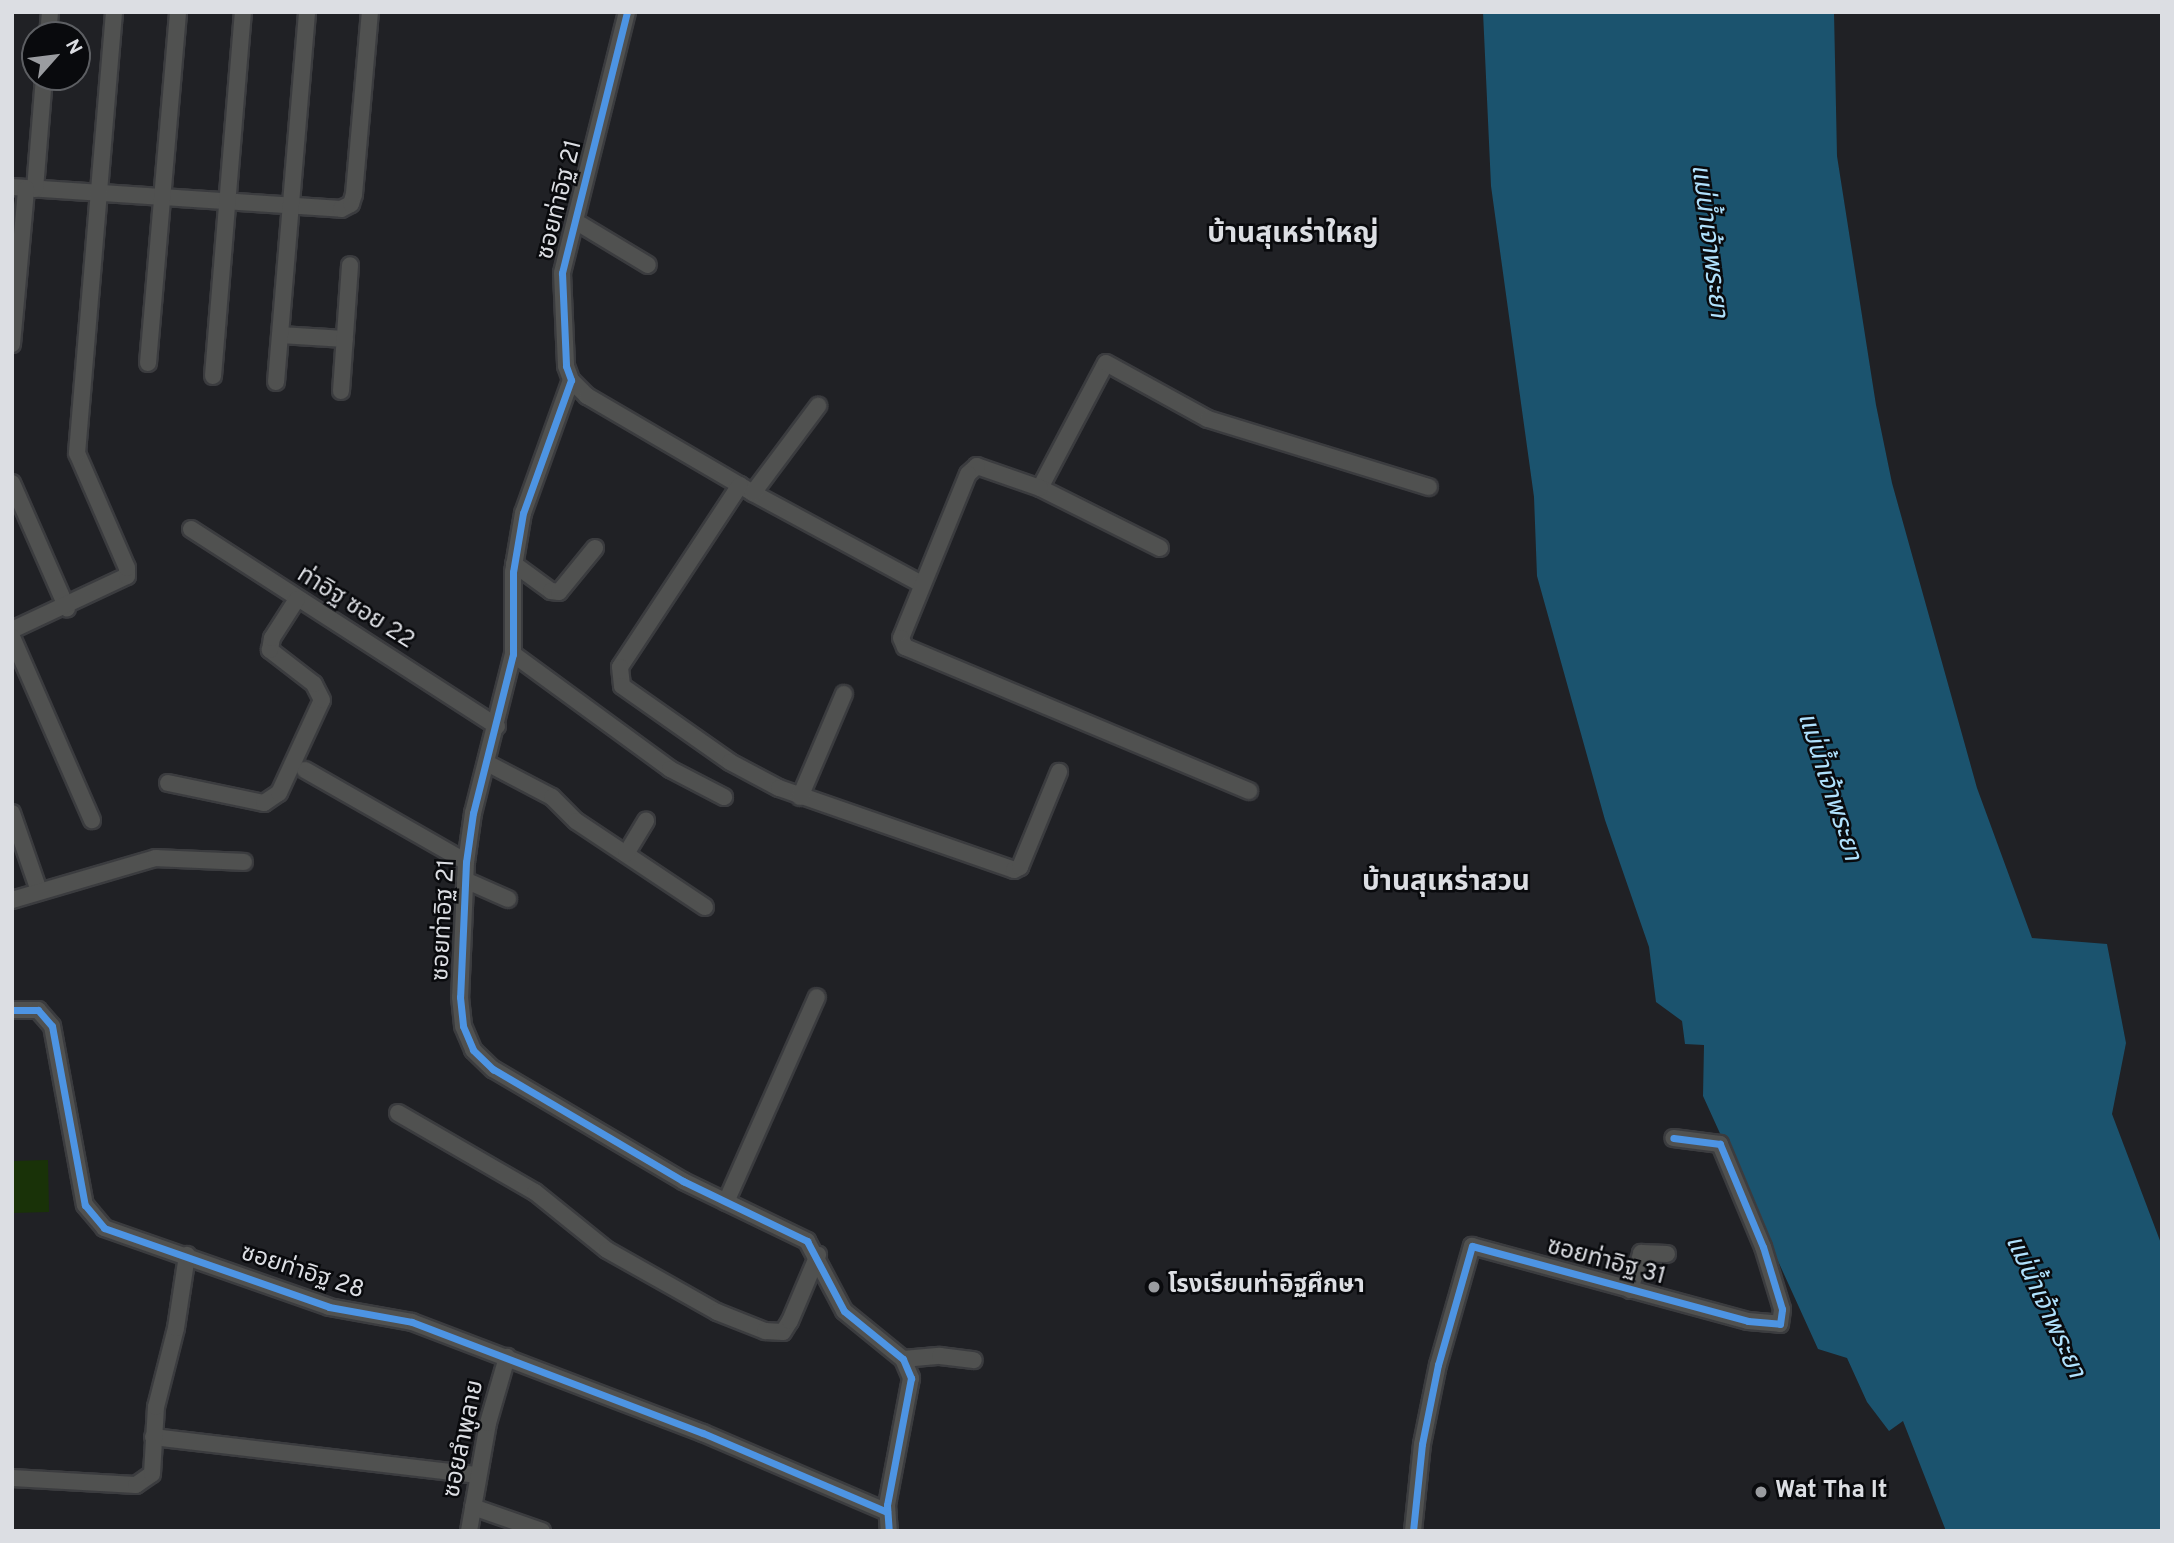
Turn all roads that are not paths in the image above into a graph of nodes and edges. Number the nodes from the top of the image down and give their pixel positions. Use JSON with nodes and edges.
{"nodes":[{"id":1,"x":114,"y":12,"type":"edge"},
{"id":2,"x":178,"y":12,"type":"edge"},
{"id":3,"x":243,"y":12,"type":"edge"},
{"id":4,"x":307,"y":12,"type":"edge"},
{"id":5,"x":370,"y":12,"type":"edge"},
{"id":6,"x":627,"y":12,"type":"edge"},
{"id":7,"x":41,"y":91,"type":"edge"},
{"id":8,"x":24,"y":188,"type":"edge"},
{"id":9,"x":99,"y":196,"type":"junction"},
{"id":10,"x":162,"y":200,"type":"junction"},
{"id":11,"x":227,"y":204,"type":"junction"},
{"id":12,"x":290,"y":208,"type":"junction"},
{"id":13,"x":575,"y":221,"type":"junction"},
{"id":14,"x":349,"y":265,"type":"dead end"},
{"id":15,"x":648,"y":265,"type":"dead end"},
{"id":16,"x":280,"y":335,"type":"junction"},
{"id":17,"x":345,"y":339,"type":"junction"},
{"id":18,"x":12,"y":344,"type":"edge"},
{"id":19,"x":148,"y":363,"type":"dead end"},
{"id":20,"x":213,"y":376,"type":"dead end"},
{"id":21,"x":571,"y":380,"type":"junction"},
{"id":22,"x":276,"y":382,"type":"dead end"},
{"id":23,"x":341,"y":391,"type":"dead end"},
{"id":24,"x":818,"y":406,"type":"dead end"},
{"id":25,"x":12,"y":483,"type":"edge"},
{"id":26,"x":1429,"y":487,"type":"dead end"},
{"id":27,"x":1040,"y":488,"type":"junction"},
{"id":28,"x":746,"y":489,"type":"junction"},
{"id":29,"x":191,"y":529,"type":"dead end"},
{"id":30,"x":596,"y":548,"type":"dead end"},
{"id":31,"x":1160,"y":548,"type":"dead end"},
{"id":32,"x":514,"y":564,"type":"junction"},
{"id":33,"x":921,"y":584,"type":"junction"},
{"id":34,"x":297,"y":599,"type":"junction"},
{"id":35,"x":67,"y":608,"type":"junction"},
{"id":36,"x":12,"y":630,"type":"edge"},
{"id":37,"x":12,"y":637,"type":"edge"},
{"id":38,"x":513,"y":654,"type":"junction"},
{"id":39,"x":844,"y":694,"type":"dead end"},
{"id":40,"x":498,"y":726,"type":"junction"},
{"id":41,"x":487,"y":763,"type":"junction"},
{"id":42,"x":305,"y":770,"type":"dead end"},
{"id":43,"x":1059,"y":772,"type":"dead end"},
{"id":44,"x":168,"y":783,"type":"dead end"},
{"id":45,"x":1250,"y":791,"type":"dead end"},
{"id":46,"x":724,"y":797,"type":"dead end"},
{"id":47,"x":800,"y":797,"type":"junction"},
{"id":48,"x":12,"y":813,"type":"edge"},
{"id":49,"x":92,"y":820,"type":"dead end"},
{"id":50,"x":646,"y":821,"type":"dead end"},
{"id":51,"x":19,"y":843,"type":"edge"},
{"id":52,"x":626,"y":854,"type":"junction"},
{"id":53,"x":244,"y":862,"type":"dead end"},
{"id":54,"x":466,"y":862,"type":"junction"},
{"id":55,"x":465,"y":880,"type":"junction"},
{"id":56,"x":39,"y":891,"type":"junction"},
{"id":57,"x":508,"y":899,"type":"dead end"},
{"id":58,"x":12,"y":900,"type":"edge"},
{"id":59,"x":705,"y":907,"type":"dead end"},
{"id":60,"x":817,"y":997,"type":"dead end"},
{"id":61,"x":12,"y":1010,"type":"edge"},
{"id":62,"x":398,"y":1113,"type":"dead end"},
{"id":63,"x":1673,"y":1138,"type":"dead end"},
{"id":64,"x":726,"y":1202,"type":"junction"},
{"id":65,"x":1667,"y":1254,"type":"dead end"},
{"id":66,"x":187,"y":1255,"type":"junction"},
{"id":67,"x":818,"y":1255,"type":"junction"},
{"id":68,"x":1630,"y":1290,"type":"junction"},
{"id":69,"x":507,"y":1357,"type":"junction"},
{"id":70,"x":903,"y":1359,"type":"junction"},
{"id":71,"x":974,"y":1360,"type":"dead end"},
{"id":72,"x":153,"y":1437,"type":"junction"},
{"id":73,"x":478,"y":1475,"type":"junction"},
{"id":74,"x":12,"y":1478,"type":"edge"},
{"id":75,"x":473,"y":1507,"type":"junction"},
{"id":76,"x":887,"y":1512,"type":"junction"},
{"id":77,"x":469,"y":1531,"type":"edge"},
{"id":78,"x":542,"y":1531,"type":"edge"},
{"id":79,"x":890,"y":1531,"type":"edge"},
{"id":80,"x":1413,"y":1531,"type":"edge"}],
"edges":[{"from":1,"to":9,"type":"street"},
{"from":2,"to":10,"type":"street"},
{"from":3,"to":11,"type":"street"},
{"from":4,"to":12,"type":"street"},
{"from":5,"to":12,"type":"street"},
{"from":6,"to":13,"type":"street","name":"ซอยท่าอิฐ 21"},
{"from":7,"to":8,"type":"street"},
{"from":8,"to":9,"type":"street"},
{"from":8,"to":18,"type":"street"},
{"from":9,"to":10,"type":"street"},
{"from":9,"to":35,"type":"street"},
{"from":10,"to":11,"type":"street"},
{"from":10,"to":19,"type":"street"},
{"from":11,"to":12,"type":"street"},
{"from":11,"to":20,"type":"street"},
{"from":12,"to":16,"type":"street"},
{"from":13,"to":15,"type":"street"},
{"from":13,"to":21,"type":"street","name":"ซอยท่าอิฐ 21"},
{"from":14,"to":17,"type":"street"},
{"from":16,"to":17,"type":"street"},
{"from":16,"to":22,"type":"street"},
{"from":17,"to":23,"type":"street"},
{"from":21,"to":28,"type":"street"},
{"from":21,"to":32,"type":"street","name":"ซอยท่าอิฐ 21"},
{"from":24,"to":28,"type":"street"},
{"from":25,"to":35,"type":"street"},
{"from":26,"to":27,"type":"street"},
{"from":27,"to":31,"type":"street"},
{"from":27,"to":33,"type":"street"},
{"from":28,"to":33,"type":"street"},
{"from":28,"to":47,"type":"street"},
{"from":29,"to":34,"type":"street","name":"ท่าอิฐ ซอย 22"},
{"from":30,"to":32,"type":"street"},
{"from":32,"to":38,"type":"street","name":"ซอยท่าอิฐ 21"},
{"from":33,"to":45,"type":"street"},
{"from":34,"to":40,"type":"street","name":"ท่าอิฐ ซอย 22"},
{"from":34,"to":44,"type":"street"},
{"from":35,"to":36,"type":"street"},
{"from":37,"to":49,"type":"street"},
{"from":38,"to":40,"type":"street","name":"ซอยท่าอิฐ 21"},
{"from":38,"to":46,"type":"street"},
{"from":39,"to":47,"type":"street"},
{"from":40,"to":41,"type":"street","name":"ซอยท่าอิฐ 21"},
{"from":41,"to":52,"type":"street"},
{"from":41,"to":54,"type":"street","name":"ซอยท่าอิฐ 21"},
{"from":42,"to":54,"type":"street"},
{"from":43,"to":47,"type":"street"},
{"from":48,"to":51,"type":"street"},
{"from":50,"to":52,"type":"street"},
{"from":51,"to":56,"type":"street"},
{"from":52,"to":59,"type":"street"},
{"from":53,"to":56,"type":"street"},
{"from":54,"to":55,"type":"street","name":"ซอยท่าอิฐ 21"},
{"from":55,"to":57,"type":"street"},
{"from":55,"to":64,"type":"street","name":"ซอยท่าอิฐ 21"},
{"from":56,"to":58,"type":"street"},
{"from":60,"to":64,"type":"street"},
{"from":61,"to":66,"type":"street","name":"ซอยท่าอิฐ 28"},
{"from":62,"to":67,"type":"street"},
{"from":63,"to":68,"type":"street","name":"ซอยท่าอิฐ 31"},
{"from":64,"to":67,"type":"street","name":"ซอยท่าอิฐ 21"},
{"from":65,"to":68,"type":"street"},
{"from":66,"to":69,"type":"street","name":"ซอยท่าอิฐ 28"},
{"from":66,"to":72,"type":"street"},
{"from":67,"to":70,"type":"street"},
{"from":68,"to":80,"type":"street","name":"ซอยท่าอิฐ 31"},
{"from":69,"to":73,"type":"street","name":"ซอยลำพูลาย"},
{"from":69,"to":76,"type":"street","name":"ซอยท่าอิฐ 28"},
{"from":70,"to":71,"type":"street"},
{"from":70,"to":76,"type":"street"},
{"from":72,"to":73,"type":"street"},
{"from":72,"to":74,"type":"street"},
{"from":73,"to":75,"type":"street","name":"ซอยลำพูลาย"},
{"from":75,"to":77,"type":"street","name":"ซอยลำพูลาย"},
{"from":75,"to":78,"type":"street"},
{"from":76,"to":79,"type":"street"}]}
